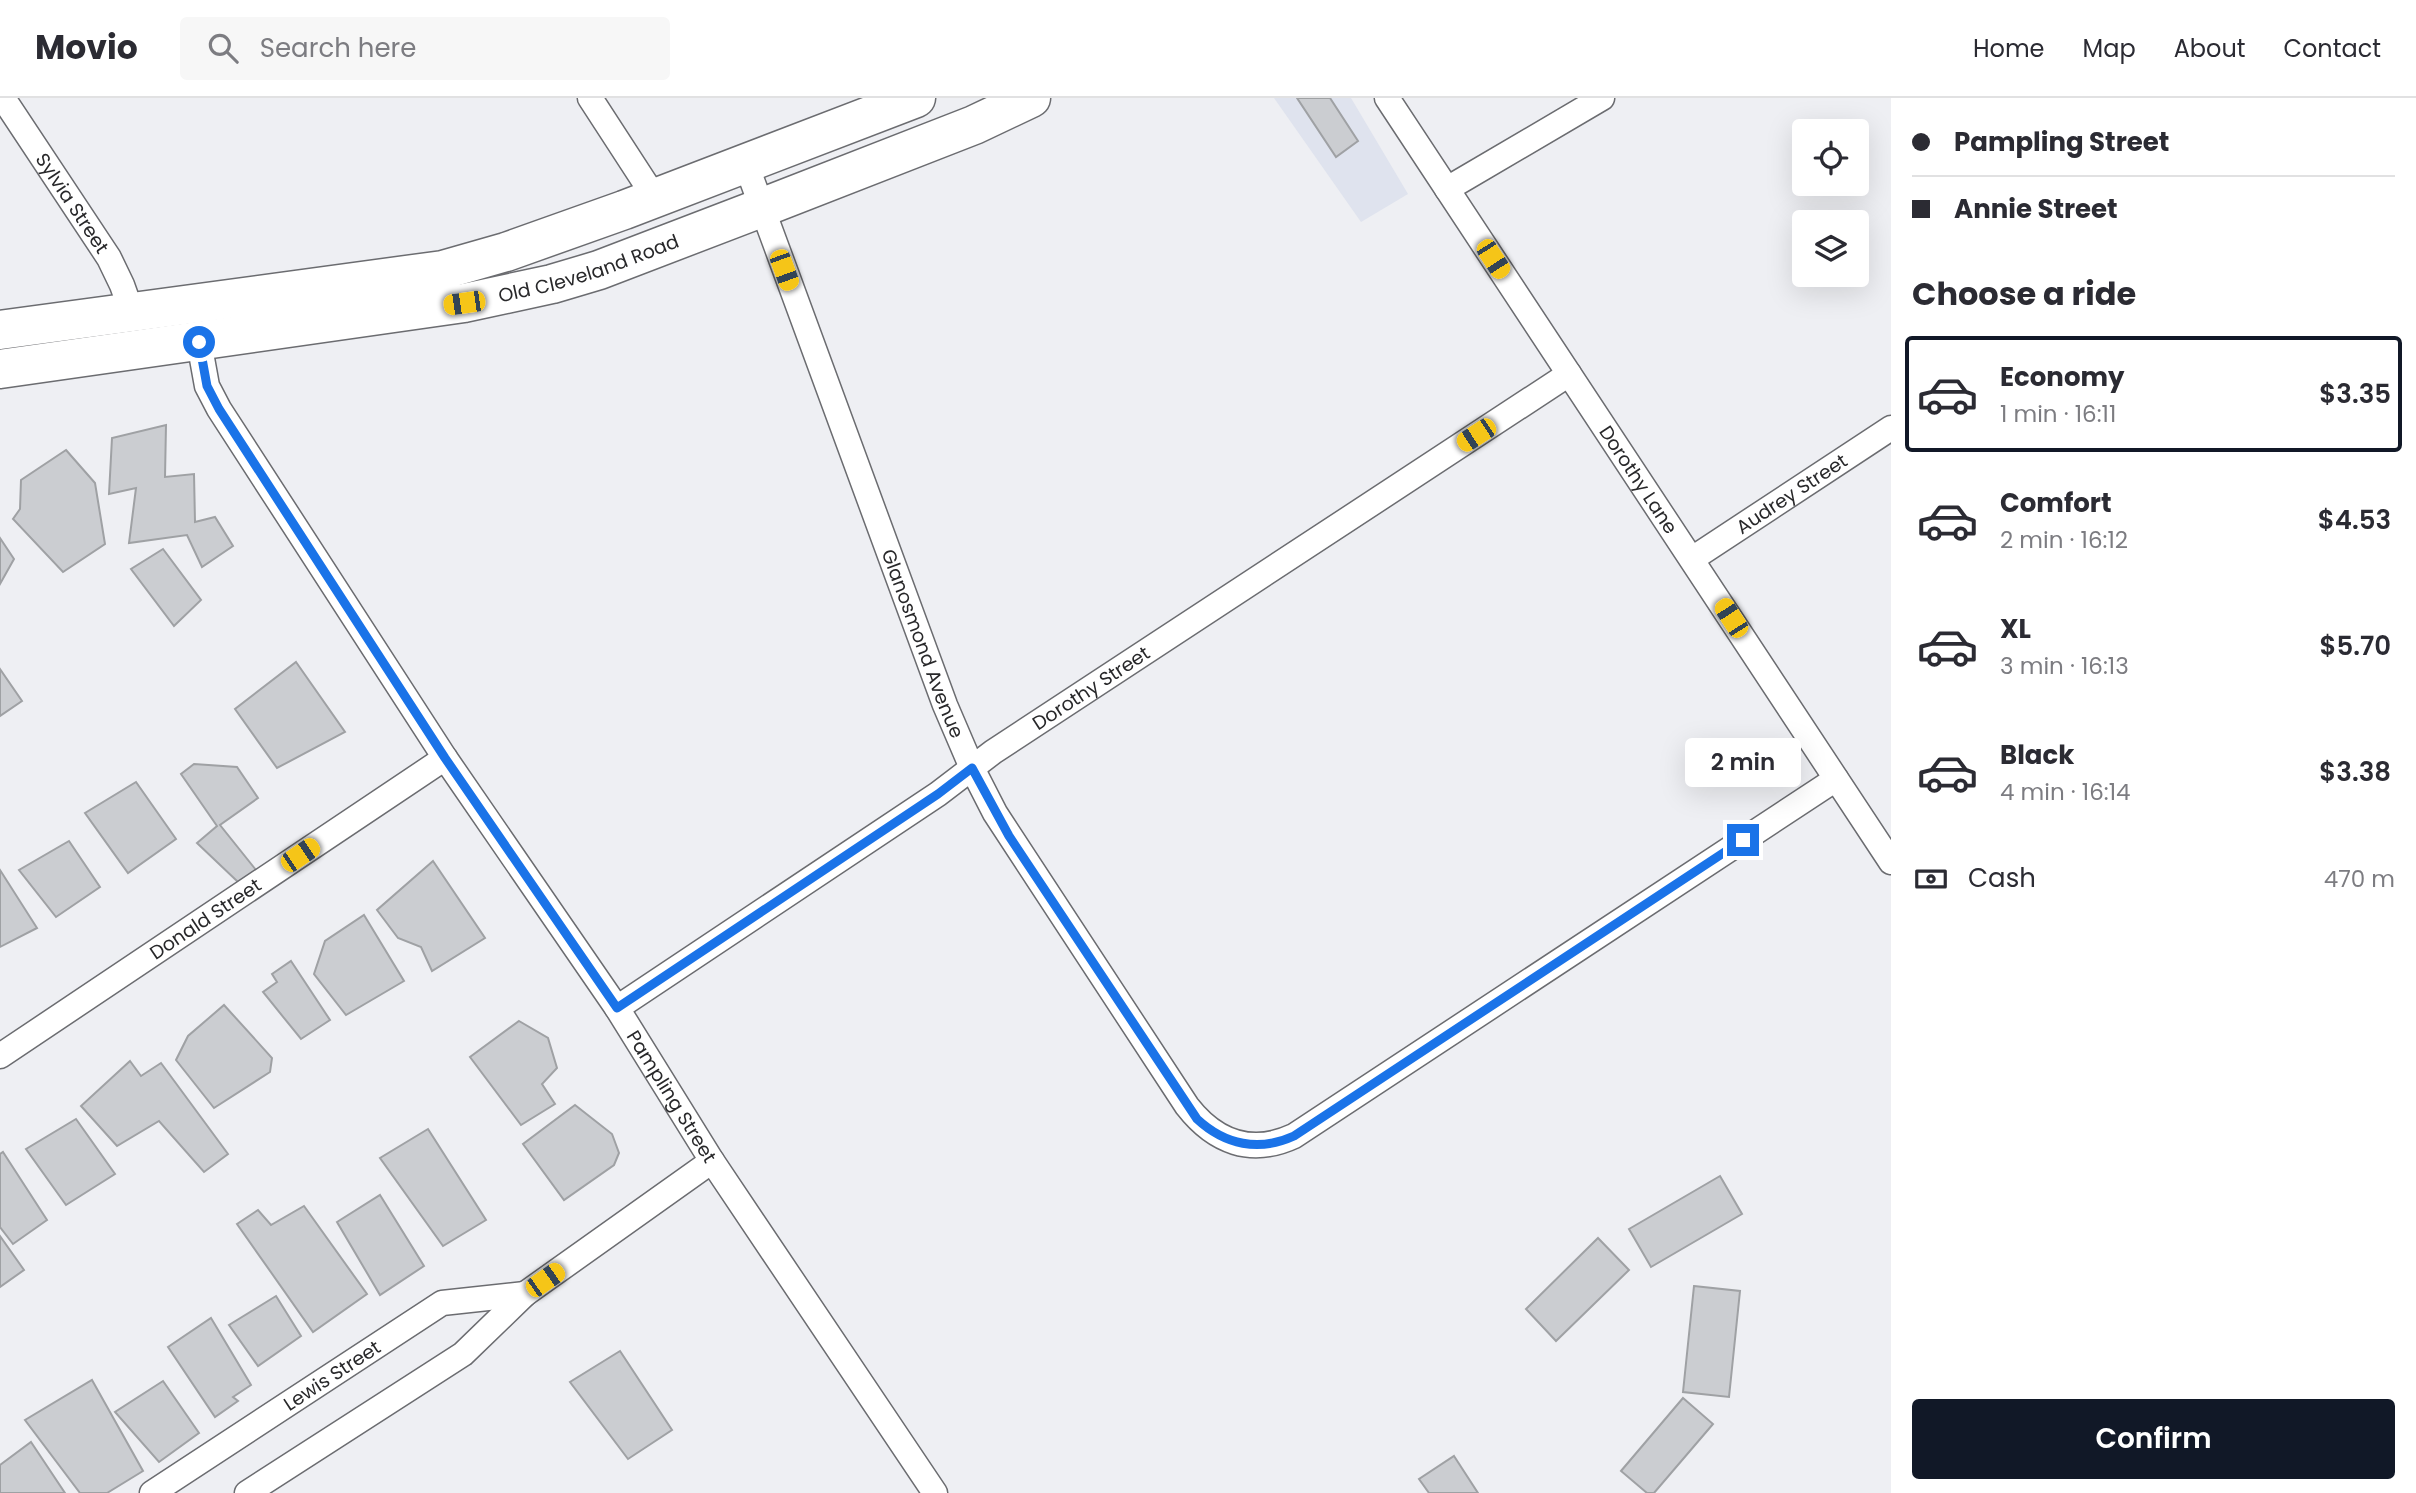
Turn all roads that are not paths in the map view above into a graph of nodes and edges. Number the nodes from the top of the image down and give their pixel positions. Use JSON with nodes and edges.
{"nodes":[{"id":1,"x":3,"y":98,"type":"edge"},
{"id":2,"x":590,"y":98,"type":"edge"},
{"id":3,"x":916,"y":98,"type":"edge"},
{"id":4,"x":1031,"y":98,"type":"edge"},
{"id":5,"x":1388,"y":98,"type":"edge"},
{"id":6,"x":1602,"y":98,"type":"edge"},
{"id":7,"x":746,"y":164,"type":"junction"},
{"id":8,"x":1447,"y":190,"type":"junction"},
{"id":9,"x":655,"y":198,"type":"junction"},
{"id":10,"x":761,"y":208,"type":"junction"},
{"id":11,"x":132,"y":313,"type":"junction"},
{"id":12,"x":0,"y":330,"type":"edge"},
{"id":13,"x":199,"y":342,"type":"junction"},
{"id":14,"x":0,"y":369,"type":"edge"},
{"id":15,"x":1569,"y":374,"type":"junction"},
{"id":16,"x":1891,"y":428,"type":"edge"},
{"id":17,"x":1692,"y":559,"type":"junction"},
{"id":18,"x":445,"y":758,"type":"junction"},
{"id":19,"x":972,"y":768,"type":"junction"},
{"id":20,"x":1836,"y":779,"type":"junction"},
{"id":21,"x":1891,"y":862,"type":"edge"},
{"id":22,"x":617,"y":1008,"type":"junction"},
{"id":23,"x":0,"y":1056,"type":"edge"},
{"id":24,"x":712,"y":1161,"type":"junction"},
{"id":25,"x":525,"y":1294,"type":"junction"},
{"id":26,"x":152,"y":1493,"type":"edge"},
{"id":27,"x":247,"y":1493,"type":"edge"},
{"id":28,"x":935,"y":1493,"type":"edge"}],
"edges":[{"from":1,"to":11,"type":"street","name":"Sylvia Street"},
{"from":2,"to":9,"type":"street"},
{"from":3,"to":7,"type":"highway","name":"Old Cleveland Road"},
{"from":4,"to":10,"type":"highway","name":"Old Cleveland Road"},
{"from":5,"to":8,"type":"street","name":"Dorothy Lane"},
{"from":6,"to":8,"type":"street"},
{"from":7,"to":9,"type":"highway","name":"Old Cleveland Road"},
{"from":7,"to":10,"type":"street","name":"Glanosmond Avenue"},
{"from":8,"to":15,"type":"street","name":"Dorothy Lane"},
{"from":9,"to":11,"type":"highway","name":"Old Cleveland Road"},
{"from":10,"to":13,"type":"highway","name":"Old Cleveland Road"},
{"from":10,"to":19,"type":"street","name":"Glanosmond Avenue"},
{"from":11,"to":12,"type":"highway","name":"Old Cleveland Road"},
{"from":13,"to":14,"type":"highway","name":"Old Cleveland Road"},
{"from":13,"to":18,"type":"street","name":"Pampling Street"},
{"from":15,"to":17,"type":"street","name":"Dorothy Lane"},
{"from":15,"to":19,"type":"street","name":"Dorothy Street"},
{"from":16,"to":17,"type":"street","name":"Audrey Street"},
{"from":17,"to":20,"type":"street","name":"Dorothy Lane"},
{"from":18,"to":22,"type":"street","name":"Pampling Street"},
{"from":18,"to":23,"type":"street","name":"Donald Street"},
{"from":19,"to":20,"type":"street","name":"Glanosmond Avenue"},
{"from":19,"to":22,"type":"street","name":"Dorothy Street"},
{"from":20,"to":21,"type":"street","name":"Dorothy Lane"},
{"from":22,"to":24,"type":"street","name":"Pampling Street"},
{"from":24,"to":25,"type":"street","name":"Lewis Street"},
{"from":24,"to":28,"type":"street","name":"Pampling Street"},
{"from":25,"to":26,"type":"street","name":"Lewis Street"},
{"from":25,"to":27,"type":"street","name":"Lewis Street"}]}
